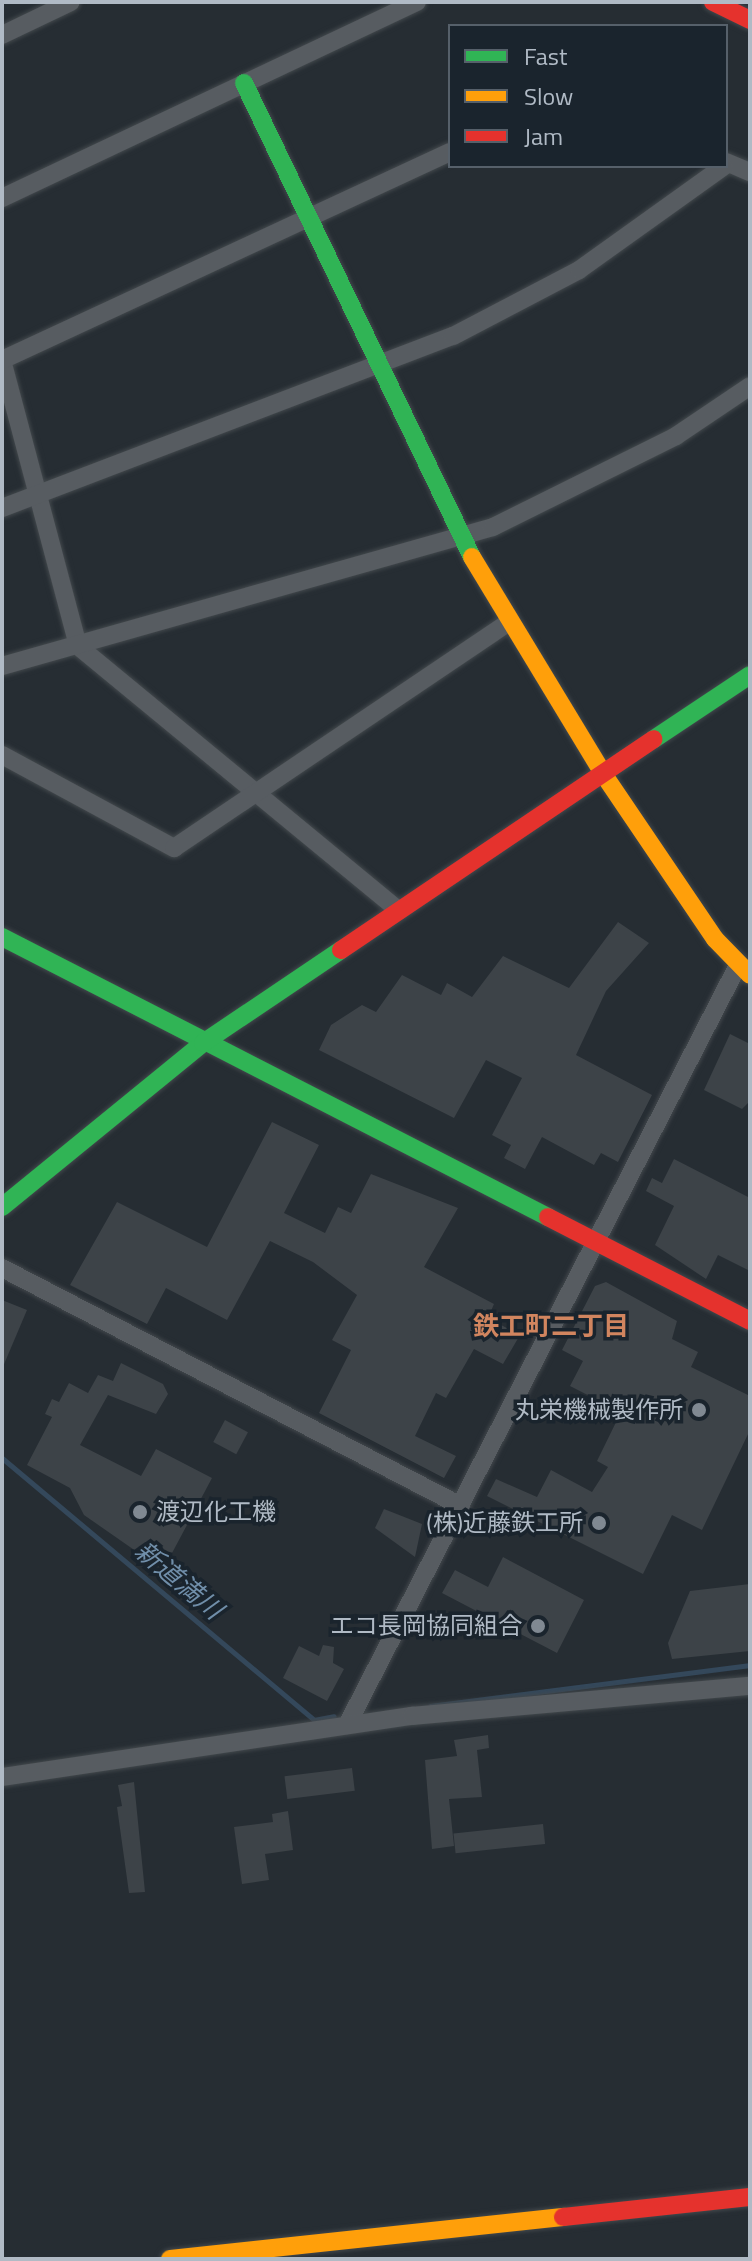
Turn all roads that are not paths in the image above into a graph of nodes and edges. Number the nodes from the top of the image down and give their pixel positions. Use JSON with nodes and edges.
{"nodes":[{"id":1,"x":71,"y":2,"type":"edge"},
{"id":2,"x":417,"y":2,"type":"edge"},
{"id":3,"x":713,"y":2,"type":"edge"},
{"id":4,"x":750,"y":20,"type":"edge"},
{"id":5,"x":2,"y":35,"type":"edge"},
{"id":6,"x":244,"y":83,"type":"junction"},
{"id":7,"x":448,"y":153,"type":"edge"},
{"id":8,"x":728,"y":165,"type":"edge"},
{"id":9,"x":720,"y":168,"type":"edge"},
{"id":10,"x":750,"y":172,"type":"edge"},
{"id":11,"x":2,"y":198,"type":"edge"},
{"id":12,"x":307,"y":218,"type":"junction"},
{"id":13,"x":2,"y":360,"type":"edge"},
{"id":14,"x":379,"y":369,"type":"junction"},
{"id":15,"x":750,"y":386,"type":"edge"},
{"id":16,"x":41,"y":498,"type":"junction"},
{"id":17,"x":2,"y":508,"type":"edge"},
{"id":18,"x":461,"y":539,"type":"junction"},
{"id":19,"x":509,"y":622,"type":"junction"},
{"id":20,"x":78,"y":646,"type":"junction"},
{"id":21,"x":2,"y":666,"type":"edge"},
{"id":22,"x":750,"y":675,"type":"edge"},
{"id":23,"x":2,"y":755,"type":"edge"},
{"id":24,"x":604,"y":775,"type":"junction"},
{"id":25,"x":257,"y":792,"type":"junction"},
{"id":26,"x":399,"y":911,"type":"junction"},
{"id":27,"x":2,"y":937,"type":"edge"},
{"id":28,"x":744,"y":971,"type":"edge"},
{"id":29,"x":203,"y":1043,"type":"junction"},
{"id":30,"x":2,"y":1207,"type":"edge"},
{"id":31,"x":595,"y":1245,"type":"junction"},
{"id":32,"x":2,"y":1268,"type":"edge"},
{"id":33,"x":750,"y":1321,"type":"edge"},
{"id":34,"x":461,"y":1506,"type":"junction"},
{"id":35,"x":750,"y":1686,"type":"edge"},
{"id":36,"x":347,"y":1725,"type":"junction"},
{"id":37,"x":2,"y":1777,"type":"edge"},
{"id":38,"x":750,"y":2197,"type":"edge"},
{"id":39,"x":170,"y":2259,"type":"edge"}],
"edges":[{"from":1,"to":5,"type":"street"},
{"from":2,"to":6,"type":"street"},
{"from":3,"to":4,"type":"street"},
{"from":6,"to":11,"type":"street"},
{"from":6,"to":12,"type":"street"},
{"from":7,"to":12,"type":"street"},
{"from":8,"to":10,"type":"street"},
{"from":9,"to":14,"type":"street"},
{"from":12,"to":13,"type":"street"},
{"from":12,"to":14,"type":"street"},
{"from":13,"to":16,"type":"street"},
{"from":14,"to":16,"type":"street"},
{"from":14,"to":18,"type":"street"},
{"from":15,"to":18,"type":"street"},
{"from":16,"to":17,"type":"street"},
{"from":16,"to":20,"type":"street"},
{"from":18,"to":19,"type":"street"},
{"from":18,"to":20,"type":"street"},
{"from":19,"to":24,"type":"street"},
{"from":19,"to":25,"type":"street"},
{"from":20,"to":21,"type":"street"},
{"from":20,"to":25,"type":"street"},
{"from":22,"to":24,"type":"street"},
{"from":23,"to":25,"type":"street"},
{"from":24,"to":26,"type":"street"},
{"from":24,"to":28,"type":"street"},
{"from":25,"to":26,"type":"street"},
{"from":26,"to":29,"type":"street"},
{"from":27,"to":29,"type":"street"},
{"from":28,"to":31,"type":"street"},
{"from":29,"to":30,"type":"street"},
{"from":29,"to":31,"type":"street"},
{"from":31,"to":33,"type":"street"},
{"from":31,"to":34,"type":"street"},
{"from":32,"to":34,"type":"street"},
{"from":34,"to":36,"type":"street"},
{"from":35,"to":36,"type":"street"},
{"from":36,"to":37,"type":"street"},
{"from":38,"to":39,"type":"street"}]}
